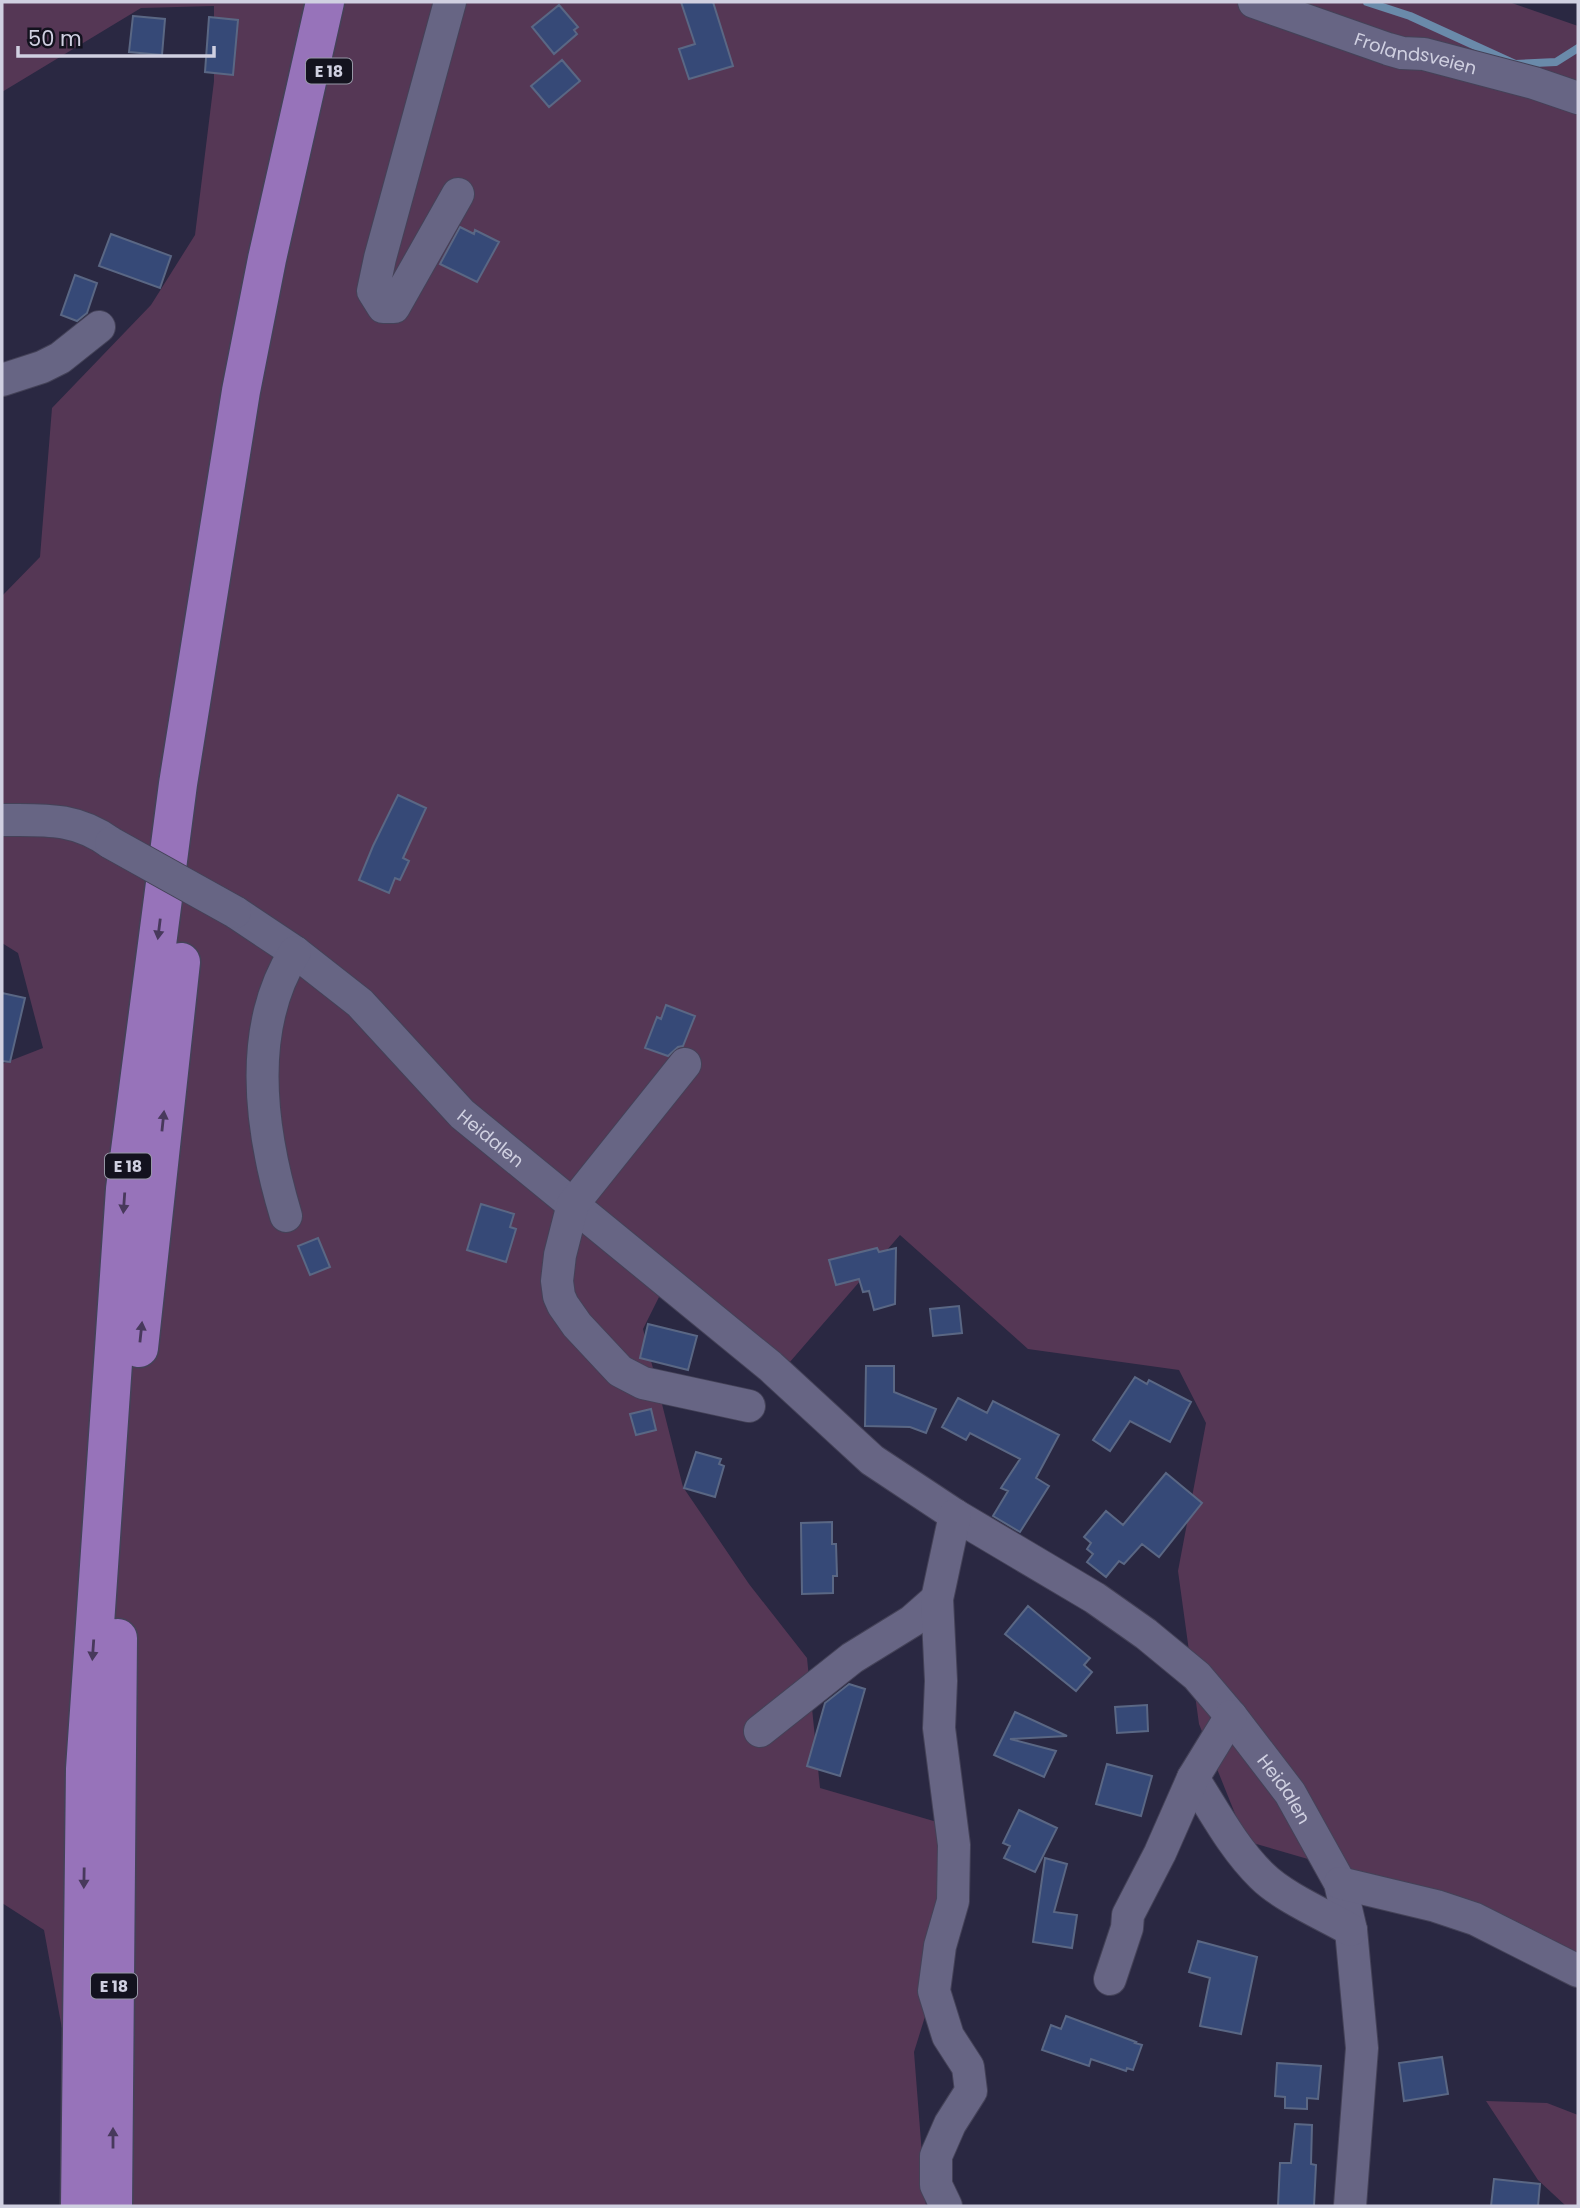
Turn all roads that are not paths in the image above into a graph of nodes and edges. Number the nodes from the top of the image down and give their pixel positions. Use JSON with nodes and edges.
{"nodes":[{"id":1,"x":325,"y":2,"type":"edge"},
{"id":2,"x":344,"y":2,"type":"edge"},
{"id":3,"x":450,"y":2,"type":"edge"},
{"id":4,"x":1254,"y":2,"type":"edge"},
{"id":5,"x":1578,"y":98,"type":"edge"},
{"id":6,"x":304,"y":139,"type":"junction"},
{"id":7,"x":458,"y":194,"type":"dead end"},
{"id":8,"x":99,"y":327,"type":"dead end"},
{"id":9,"x":2,"y":380,"type":"edge"},
{"id":10,"x":2,"y":820,"type":"edge"},
{"id":11,"x":295,"y":952,"type":"junction"},
{"id":12,"x":685,"y":1063,"type":"dead end"},
{"id":13,"x":573,"y":1204,"type":"junction"},
{"id":14,"x":286,"y":1216,"type":"dead end"},
{"id":15,"x":749,"y":1406,"type":"dead end"},
{"id":16,"x":955,"y":1515,"type":"junction"},
{"id":17,"x":937,"y":1599,"type":"junction"},
{"id":18,"x":1231,"y":1716,"type":"junction"},
{"id":19,"x":760,"y":1731,"type":"dead end"},
{"id":20,"x":1193,"y":1778,"type":"junction"},
{"id":21,"x":1340,"y":1883,"type":"junction"},
{"id":22,"x":1351,"y":1930,"type":"junction"},
{"id":23,"x":1578,"y":1970,"type":"edge"},
{"id":24,"x":1110,"y":1979,"type":"dead end"},
{"id":25,"x":80,"y":2206,"type":"edge"},
{"id":26,"x":113,"y":2206,"type":"edge"},
{"id":27,"x":946,"y":2206,"type":"edge"},
{"id":28,"x":1350,"y":2206,"type":"edge"}],
"edges":[{"from":1,"to":6,"type":"highway","number":"E 18"},
{"from":2,"to":6,"type":"highway","number":"E 18"},
{"from":3,"to":7,"type":"street"},
{"from":4,"to":5,"type":"street","name":"Frolandsveien"},
{"from":6,"to":25,"type":"highway","number":"E 18","one_way":true},
{"from":26,"to":6,"type":"highway","number":"E 18","one_way":true},
{"from":8,"to":9,"type":"street"},
{"from":10,"to":11,"type":"street","name":"Heidalen","bridge":true},
{"from":11,"to":13,"type":"street","name":"Heidalen"},
{"from":11,"to":14,"type":"street"},
{"from":12,"to":13,"type":"street"},
{"from":13,"to":15,"type":"street"},
{"from":13,"to":16,"type":"street","name":"Heidalen"},
{"from":16,"to":17,"type":"street"},
{"from":16,"to":18,"type":"street","name":"Heidalen"},
{"from":17,"to":19,"type":"street"},
{"from":17,"to":27,"type":"street"},
{"from":18,"to":20,"type":"street"},
{"from":18,"to":21,"type":"street","name":"Heidalen"},
{"from":20,"to":22,"type":"street"},
{"from":20,"to":24,"type":"street"},
{"from":21,"to":22,"type":"street","name":"Heidalen"},
{"from":21,"to":23,"type":"street"},
{"from":22,"to":28,"type":"street","name":"Heidalen"}]}
